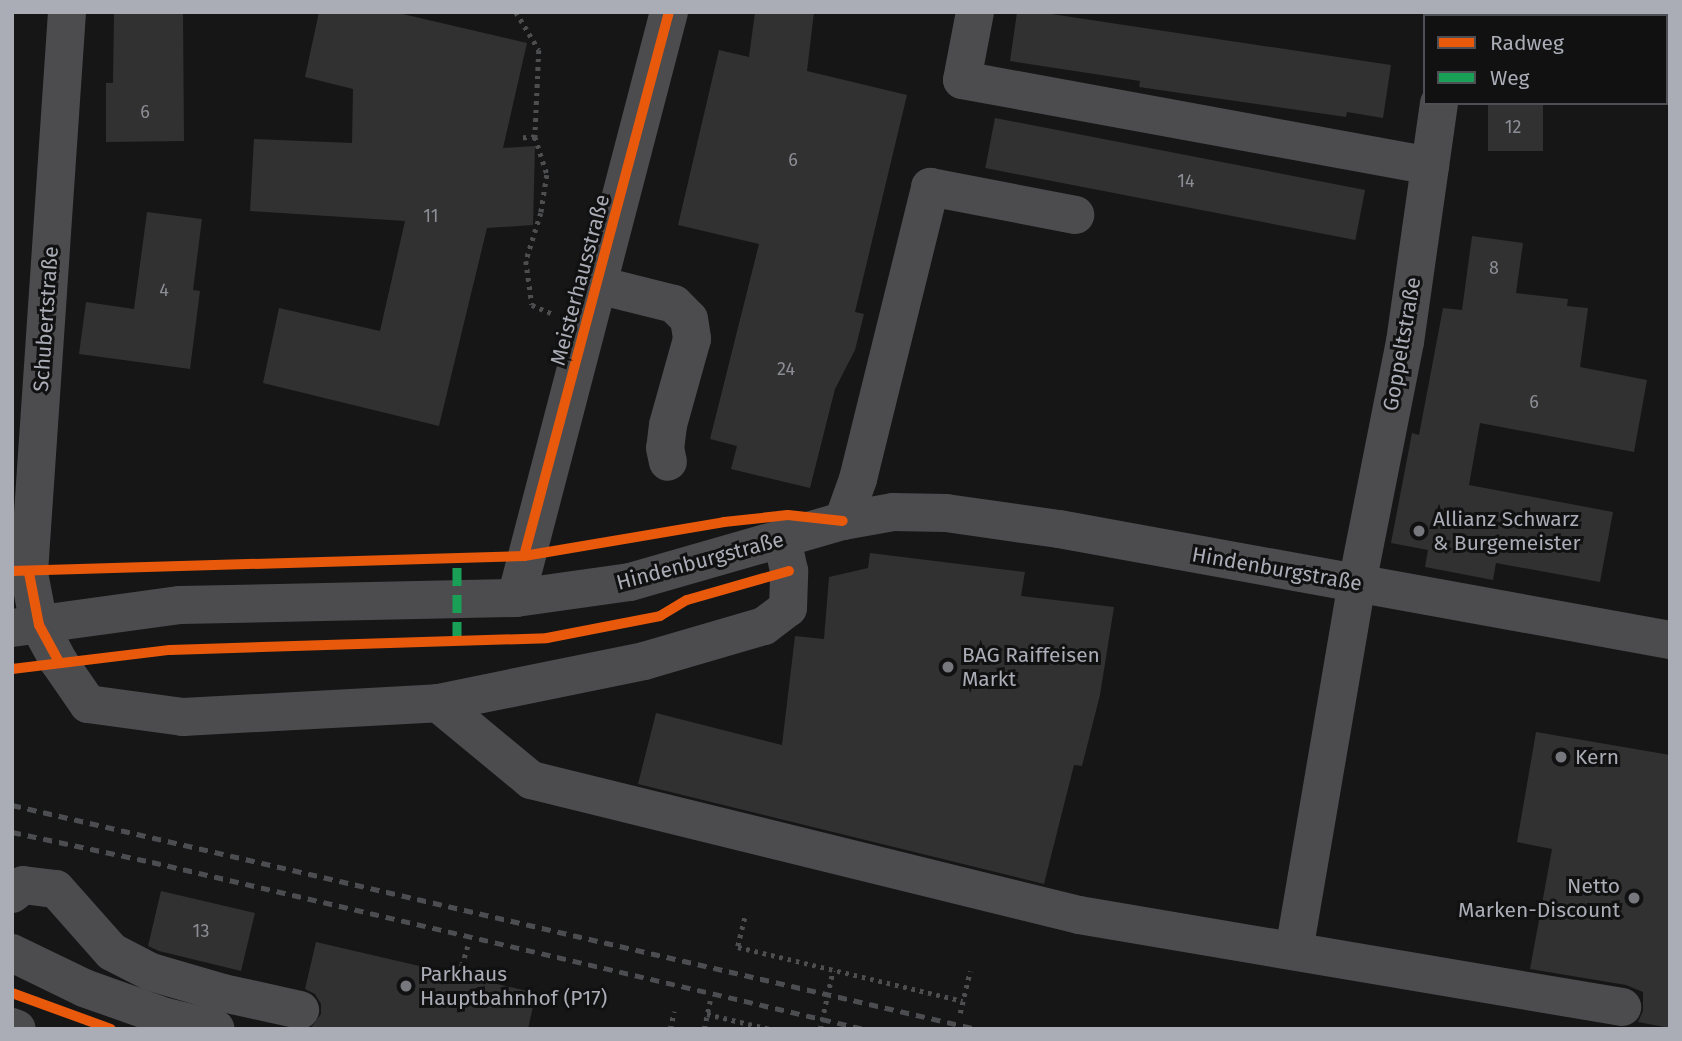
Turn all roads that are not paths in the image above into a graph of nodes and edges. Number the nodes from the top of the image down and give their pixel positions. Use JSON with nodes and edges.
{"nodes":[{"id":1,"x":67,"y":12,"type":"edge"},
{"id":2,"x":669,"y":12,"type":"edge"},
{"id":3,"x":975,"y":12,"type":"edge"},
{"id":4,"x":1439,"y":105,"type":"edge"},
{"id":5,"x":1430,"y":166,"type":"junction"},
{"id":6,"x":1075,"y":215,"type":"dead end"},
{"id":7,"x":598,"y":285,"type":"junction"},
{"id":8,"x":668,"y":461,"type":"dead end"},
{"id":9,"x":843,"y":521,"type":"junction"},
{"id":10,"x":782,"y":539,"type":"junction"},
{"id":11,"x":1357,"y":584,"type":"junction"},
{"id":12,"x":516,"y":598,"type":"junction"},
{"id":13,"x":25,"y":626,"type":"edge"},
{"id":14,"x":1670,"y":640,"type":"edge"},
{"id":15,"x":438,"y":703,"type":"junction"},
{"id":16,"x":12,"y":894,"type":"edge"},
{"id":17,"x":1294,"y":951,"type":"junction"},
{"id":18,"x":12,"y":953,"type":"edge"},
{"id":19,"x":1622,"y":1007,"type":"dead end"},
{"id":20,"x":300,"y":1010,"type":"dead end"},
{"id":21,"x":12,"y":1027,"type":"edge"},
{"id":22,"x":18,"y":1029,"type":"edge"},
{"id":23,"x":216,"y":1029,"type":"edge"}],
"edges":[{"from":1,"to":13,"type":"street","name":"Schubertstraße"},
{"from":2,"to":7,"type":"street","name":"Meisterhausstraße"},
{"from":3,"to":5,"type":"street"},
{"from":4,"to":5,"type":"street","name":"Goppeltstraße"},
{"from":5,"to":11,"type":"street","name":"Goppeltstraße"},
{"from":6,"to":9,"type":"street"},
{"from":7,"to":8,"type":"street"},
{"from":7,"to":12,"type":"street","name":"Meisterhausstraße"},
{"from":9,"to":10,"type":"street","name":"Hindenburgstraße"},
{"from":9,"to":11,"type":"street","name":"Hindenburgstraße"},
{"from":10,"to":12,"type":"street","name":"Hindenburgstraße"},
{"from":10,"to":15,"type":"street"},
{"from":11,"to":14,"type":"street","name":"Hindenburgstraße"},
{"from":11,"to":17,"type":"street","name":"Goppeltstraße"},
{"from":12,"to":13,"type":"street","name":"Hindenburgstraße"},
{"from":13,"to":15,"type":"street","name":"Schubertstraße"},
{"from":15,"to":17,"type":"street"},
{"from":16,"to":20,"type":"street"},
{"from":17,"to":19,"type":"street"},
{"from":18,"to":23,"type":"street"},
{"from":21,"to":22,"type":"street"}]}
